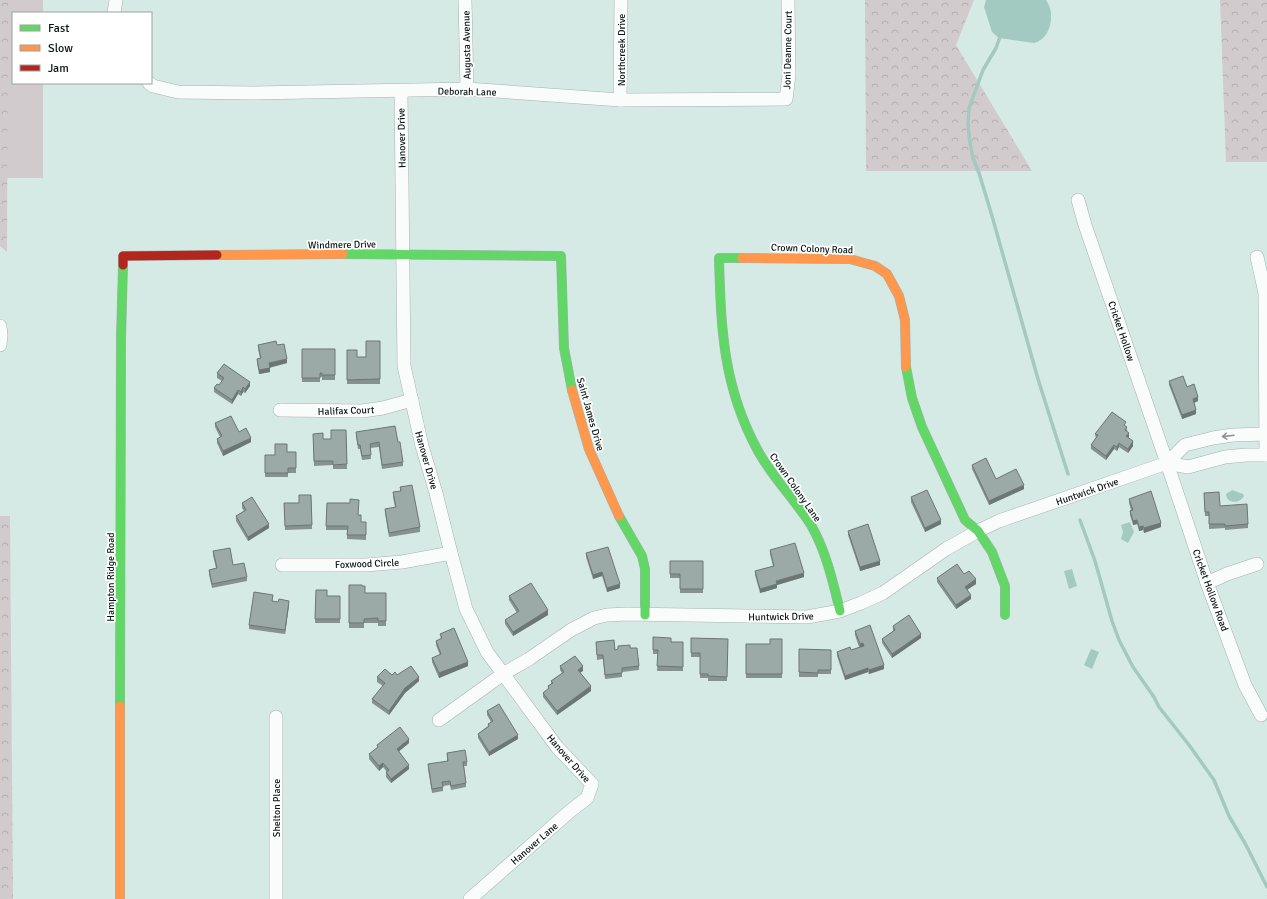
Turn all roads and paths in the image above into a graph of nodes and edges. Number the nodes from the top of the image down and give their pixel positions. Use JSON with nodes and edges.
{"nodes":[{"id":1,"x":116,"y":0,"type":"edge"},
{"id":2,"x":465,"y":0,"type":"edge"},
{"id":3,"x":621,"y":0,"type":"edge"},
{"id":4,"x":788,"y":0,"type":"edge"},
{"id":5,"x":114,"y":12,"type":"edge"},
{"id":6,"x":150,"y":84,"type":"edge"},
{"id":7,"x":467,"y":89,"type":"junction"},
{"id":8,"x":401,"y":91,"type":"junction"},
{"id":9,"x":786,"y":99,"type":"joint"},
{"id":10,"x":620,"y":100,"type":"junction"},
{"id":11,"x":1078,"y":200,"type":"dead end"},
{"id":12,"x":402,"y":254,"type":"junction"},
{"id":13,"x":123,"y":256,"type":"joint"},
{"id":14,"x":561,"y":256,"type":"joint"},
{"id":15,"x":1257,"y":257,"type":"dead end"},
{"id":16,"x":719,"y":258,"type":"joint"},
{"id":17,"x":0,"y":326,"type":"edge"},
{"id":18,"x":0,"y":345,"type":"edge"},
{"id":19,"x":412,"y":400,"type":"junction"},
{"id":20,"x":280,"y":410,"type":"dead end"},
{"id":21,"x":1266,"y":434,"type":"edge"},
{"id":22,"x":1266,"y":455,"type":"edge"},
{"id":23,"x":1167,"y":463,"type":"junction"},
{"id":24,"x":978,"y":531,"type":"junction"},
{"id":25,"x":451,"y":553,"type":"junction"},
{"id":26,"x":282,"y":564,"type":"dead end"},
{"id":27,"x":1257,"y":564,"type":"dead end"},
{"id":28,"x":1207,"y":583,"type":"junction"},
{"id":29,"x":840,"y":611,"type":"junction"},
{"id":30,"x":645,"y":615,"type":"junction"},
{"id":31,"x":1004,"y":615,"type":"dead end"},
{"id":32,"x":503,"y":674,"type":"junction"},
{"id":33,"x":1261,"y":715,"type":"dead end"},
{"id":34,"x":276,"y":717,"type":"dead end"},
{"id":35,"x":439,"y":720,"type":"dead end"},
{"id":36,"x":592,"y":784,"type":"joint"},
{"id":37,"x":120,"y":899,"type":"edge"},
{"id":38,"x":276,"y":899,"type":"edge"},
{"id":39,"x":470,"y":899,"type":"edge"}],
"edges":[{"from":1,"to":5,"type":"street"},
{"from":2,"to":7,"type":"street","name":"Augusta Avenue"},
{"from":3,"to":10,"type":"street","name":"Northcreek Drive"},
{"from":4,"to":9,"type":"street","name":"Joni Deanne Court"},
{"from":6,"to":8,"type":"street","name":"Deborah Lane"},
{"from":7,"to":8,"type":"street","name":"Deborah Lane"},
{"from":7,"to":10,"type":"street","name":"Deborah Lane"},
{"from":8,"to":12,"type":"street","name":"Hanover Drive"},
{"from":9,"to":10,"type":"street","name":"Deborah Lane"},
{"from":11,"to":23,"type":"street","name":"Cricket Hollow"},
{"from":12,"to":13,"type":"street","name":"Windmere Drive"},
{"from":12,"to":14,"type":"street","name":"Windmere Drive"},
{"from":12,"to":19,"type":"street","name":"Hanover Drive"},
{"from":13,"to":37,"type":"street","name":"Hampton Ridge Road"},
{"from":14,"to":30,"type":"street","name":"Saint James Drive"},
{"from":15,"to":21,"type":"street"},
{"from":16,"to":24,"type":"street","name":"Crown Colony Road"},
{"from":16,"to":29,"type":"street","name":"Crown Colony Lane"},
{"from":17,"to":18,"type":"street"},
{"from":19,"to":20,"type":"street","name":"Halifax Court"},
{"from":19,"to":25,"type":"street","name":"Hanover Drive"},
{"from":21,"to":22,"type":"street"},
{"from":21,"to":23,"type":"street","name":"Huntwick Drive","one_way":true},
{"from":22,"to":23,"type":"street","name":"Huntwick Drive"},
{"from":23,"to":24,"type":"street","name":"Huntwick Drive"},
{"from":23,"to":28,"type":"street","name":"Cricket Hollow Road"},
{"from":24,"to":29,"type":"street","name":"Huntwick Drive"},
{"from":24,"to":31,"type":"street","name":"Crown Colony Road"},
{"from":25,"to":26,"type":"street","name":"Foxwood Circle"},
{"from":25,"to":32,"type":"street","name":"Hanover Drive"},
{"from":27,"to":28,"type":"street"},
{"from":28,"to":33,"type":"street","name":"Cricket Hollow Road"},
{"from":29,"to":30,"type":"street","name":"Huntwick Drive"},
{"from":30,"to":32,"type":"street","name":"Huntwick Drive"},
{"from":32,"to":35,"type":"street","name":"Huntwick Drive"},
{"from":32,"to":36,"type":"street","name":"Hanover Drive"},
{"from":34,"to":38,"type":"street","name":"Shelton Place"},
{"from":36,"to":39,"type":"street","name":"Hanover Lane"}]}
